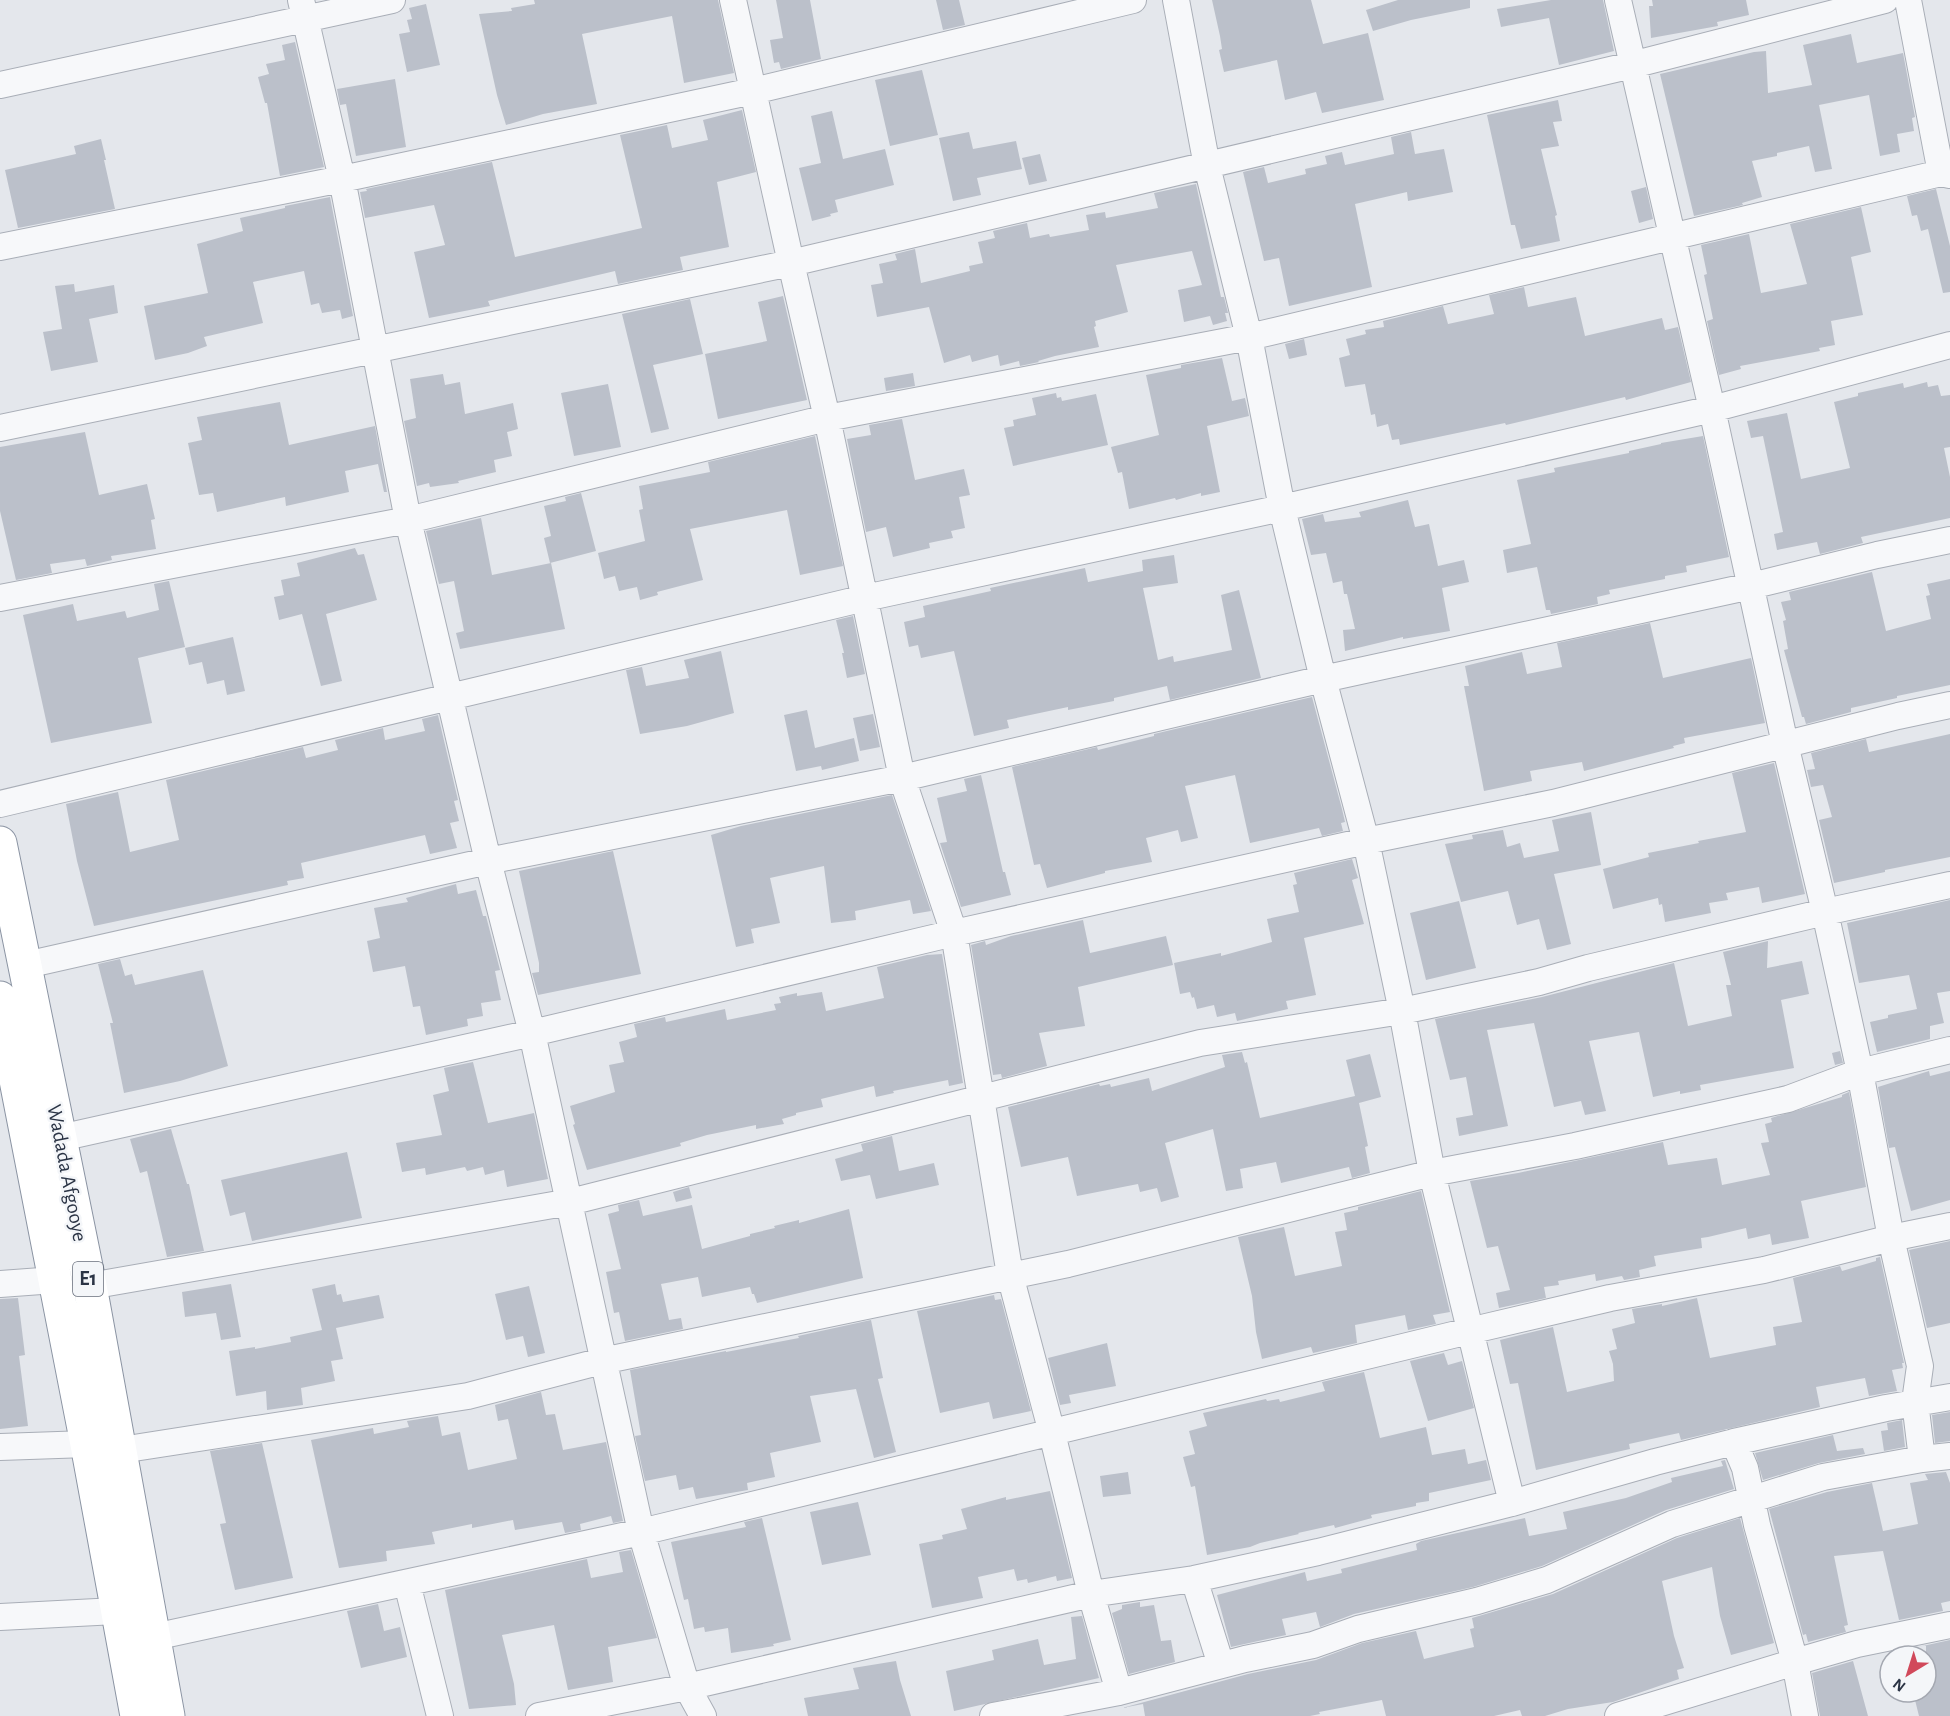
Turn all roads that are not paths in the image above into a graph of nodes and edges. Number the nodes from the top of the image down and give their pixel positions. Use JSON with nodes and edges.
{"nodes":[{"id":1,"x":392,"y":0,"type":"edge"},
{"id":2,"x":733,"y":0,"type":"edge"},
{"id":3,"x":1133,"y":0,"type":"edge"},
{"id":4,"x":1176,"y":0,"type":"edge"},
{"id":5,"x":1618,"y":0,"type":"edge"},
{"id":6,"x":1885,"y":0,"type":"edge"},
{"id":7,"x":1908,"y":0,"type":"edge"},
{"id":8,"x":303,"y":10,"type":"edge"},
{"id":9,"x":1632,"y":65,"type":"junction"},
{"id":10,"x":0,"y":85,"type":"edge"},
{"id":11,"x":753,"y":91,"type":"junction"},
{"id":12,"x":1206,"y":166,"type":"junction"},
{"id":13,"x":1945,"y":174,"type":"edge"},
{"id":14,"x":342,"y":179,"type":"junction"},
{"id":15,"x":1672,"y":237,"type":"junction"},
{"id":16,"x":0,"y":248,"type":"edge"},
{"id":17,"x":790,"y":263,"type":"junction"},
{"id":18,"x":1249,"y":337,"type":"junction"},
{"id":19,"x":1950,"y":345,"type":"edge"},
{"id":20,"x":374,"y":350,"type":"junction"},
{"id":21,"x":1712,"y":409,"type":"junction"},
{"id":22,"x":827,"y":418,"type":"junction"},
{"id":23,"x":0,"y":428,"type":"edge"},
{"id":24,"x":1282,"y":508,"type":"junction"},
{"id":25,"x":408,"y":520,"type":"junction"},
{"id":26,"x":1950,"y":540,"type":"edge"},
{"id":27,"x":1751,"y":586,"type":"junction"},
{"id":28,"x":0,"y":598,"type":"edge"},
{"id":29,"x":865,"y":598,"type":"junction"},
{"id":30,"x":1323,"y":679,"type":"junction"},
{"id":31,"x":450,"y":696,"type":"junction"},
{"id":32,"x":1950,"y":705,"type":"edge"},
{"id":33,"x":1785,"y":744,"type":"junction"},
{"id":34,"x":902,"y":778,"type":"junction"},
{"id":35,"x":0,"y":804,"type":"edge"},
{"id":36,"x":1366,"y":841,"type":"junction"},
{"id":37,"x":0,"y":843,"type":"edge"},
{"id":38,"x":488,"y":861,"type":"junction"},
{"id":39,"x":1950,"y":885,"type":"edge"},
{"id":40,"x":1825,"y":912,"type":"junction"},
{"id":41,"x":954,"y":933,"type":"junction"},
{"id":42,"x":26,"y":965,"type":"junction"},
{"id":43,"x":0,"y":998,"type":"edge"},
{"id":44,"x":1402,"y":1011,"type":"junction"},
{"id":45,"x":532,"y":1034,"type":"junction"},
{"id":46,"x":1950,"y":1050,"type":"edge"},
{"id":47,"x":1860,"y":1072,"type":"junction"},
{"id":48,"x":980,"y":1098,"type":"junction"},
{"id":49,"x":60,"y":1138,"type":"junction"},
{"id":50,"x":1432,"y":1173,"type":"junction"},
{"id":51,"x":570,"y":1202,"type":"junction"},
{"id":52,"x":1950,"y":1226,"type":"edge"},
{"id":53,"x":1891,"y":1238,"type":"junction"},
{"id":54,"x":1010,"y":1275,"type":"junction"},
{"id":55,"x":55,"y":1280,"type":"junction"},
{"id":56,"x":0,"y":1284,"type":"edge"},
{"id":57,"x":90,"y":1286,"type":"junction"},
{"id":58,"x":1469,"y":1331,"type":"junction"},
{"id":59,"x":602,"y":1361,"type":"junction"},
{"id":60,"x":1950,"y":1397,"type":"edge"},
{"id":61,"x":1914,"y":1402,"type":"junction"},
{"id":62,"x":1052,"y":1433,"type":"junction"},
{"id":63,"x":1734,"y":1442,"type":"junction"},
{"id":64,"x":87,"y":1444,"type":"junction"},
{"id":65,"x":0,"y":1447,"type":"edge"},
{"id":66,"x":121,"y":1450,"type":"junction"},
{"id":67,"x":1950,"y":1456,"type":"edge"},
{"id":68,"x":1922,"y":1459,"type":"junction"},
{"id":69,"x":1752,"y":1499,"type":"junction"},
{"id":70,"x":1512,"y":1503,"type":"junction"},
{"id":71,"x":641,"y":1532,"type":"junction"},
{"id":72,"x":1194,"y":1578,"type":"junction"},
{"id":73,"x":407,"y":1583,"type":"junction"},
{"id":74,"x":1091,"y":1594,"type":"junction"},
{"id":75,"x":117,"y":1611,"type":"junction"},
{"id":76,"x":0,"y":1617,"type":"edge"},
{"id":77,"x":1950,"y":1625,"type":"edge"},
{"id":78,"x":154,"y":1637,"type":"junction"},
{"id":79,"x":1795,"y":1662,"type":"junction"},
{"id":80,"x":1221,"y":1665,"type":"junction"},
{"id":81,"x":687,"y":1687,"type":"junction"},
{"id":82,"x":1119,"y":1692,"type":"junction"},
{"id":83,"x":137,"y":1716,"type":"edge"},
{"id":84,"x":168,"y":1716,"type":"edge"},
{"id":85,"x":440,"y":1716,"type":"edge"},
{"id":86,"x":539,"y":1716,"type":"edge"},
{"id":87,"x":703,"y":1716,"type":"edge"},
{"id":88,"x":993,"y":1716,"type":"edge"},
{"id":89,"x":1618,"y":1716,"type":"edge"},
{"id":90,"x":1805,"y":1716,"type":"edge"}],
"edges":[{"from":1,"to":8,"type":"street"},
{"from":2,"to":11,"type":"street"},
{"from":3,"to":11,"type":"street"},
{"from":4,"to":12,"type":"street"},
{"from":5,"to":9,"type":"street"},
{"from":6,"to":9,"type":"street"},
{"from":7,"to":13,"type":"street"},
{"from":8,"to":10,"type":"street"},
{"from":8,"to":14,"type":"street"},
{"from":9,"to":12,"type":"street"},
{"from":9,"to":15,"type":"street"},
{"from":11,"to":14,"type":"street"},
{"from":11,"to":17,"type":"street"},
{"from":12,"to":17,"type":"street"},
{"from":12,"to":18,"type":"street"},
{"from":13,"to":15,"type":"street"},
{"from":14,"to":16,"type":"street"},
{"from":14,"to":20,"type":"street"},
{"from":15,"to":18,"type":"street"},
{"from":15,"to":21,"type":"street"},
{"from":17,"to":20,"type":"street"},
{"from":17,"to":22,"type":"street"},
{"from":18,"to":22,"type":"street"},
{"from":18,"to":24,"type":"street"},
{"from":19,"to":21,"type":"street"},
{"from":20,"to":23,"type":"street"},
{"from":20,"to":25,"type":"street"},
{"from":21,"to":24,"type":"street"},
{"from":21,"to":27,"type":"street"},
{"from":22,"to":25,"type":"street"},
{"from":22,"to":29,"type":"street"},
{"from":24,"to":29,"type":"street"},
{"from":24,"to":30,"type":"street"},
{"from":25,"to":28,"type":"street"},
{"from":25,"to":31,"type":"street"},
{"from":26,"to":27,"type":"street"},
{"from":27,"to":30,"type":"street"},
{"from":27,"to":33,"type":"street"},
{"from":29,"to":31,"type":"street"},
{"from":29,"to":34,"type":"street"},
{"from":30,"to":34,"type":"street"},
{"from":30,"to":36,"type":"street"},
{"from":31,"to":35,"type":"street"},
{"from":31,"to":38,"type":"street"},
{"from":32,"to":33,"type":"street"},
{"from":33,"to":36,"type":"street"},
{"from":33,"to":40,"type":"street"},
{"from":34,"to":38,"type":"street"},
{"from":34,"to":41,"type":"street"},
{"from":36,"to":41,"type":"street"},
{"from":36,"to":44,"type":"street"},
{"from":37,"to":42,"type":"highway","name":"Wadada Afgooye","number":"E1"},
{"from":38,"to":42,"type":"street"},
{"from":38,"to":45,"type":"street"},
{"from":39,"to":40,"type":"street"},
{"from":40,"to":44,"type":"street"},
{"from":40,"to":47,"type":"street"},
{"from":41,"to":45,"type":"street"},
{"from":41,"to":48,"type":"street"},
{"from":42,"to":49,"type":"highway","name":"Wadada Afgooye","number":"E1"},
{"from":43,"to":55,"type":"highway","name":"Wadada Afgooye","number":"E1"},
{"from":44,"to":48,"type":"street"},
{"from":44,"to":50,"type":"street"},
{"from":45,"to":49,"type":"street"},
{"from":45,"to":51,"type":"street"},
{"from":46,"to":47,"type":"street"},
{"from":47,"to":50,"type":"street"},
{"from":47,"to":53,"type":"street"},
{"from":48,"to":51,"type":"street"},
{"from":48,"to":54,"type":"street"},
{"from":49,"to":57,"type":"highway","name":"Wadada Afgooye","number":"E1"},
{"from":50,"to":54,"type":"street"},
{"from":50,"to":58,"type":"street"},
{"from":51,"to":57,"type":"street"},
{"from":51,"to":59,"type":"street"},
{"from":52,"to":53,"type":"street"},
{"from":53,"to":58,"type":"street"},
{"from":53,"to":61,"type":"street"},
{"from":54,"to":59,"type":"street"},
{"from":54,"to":62,"type":"street"},
{"from":55,"to":56,"type":"street"},
{"from":55,"to":64,"type":"highway","name":"Wadada Afgooye","number":"E1"},
{"from":57,"to":66,"type":"highway","name":"Wadada Afgooye","number":"E1"},
{"from":58,"to":62,"type":"street"},
{"from":58,"to":70,"type":"street"},
{"from":59,"to":66,"type":"street"},
{"from":59,"to":71,"type":"street"},
{"from":60,"to":61,"type":"street"},
{"from":61,"to":63,"type":"street"},
{"from":61,"to":68,"type":"street"},
{"from":62,"to":71,"type":"street"},
{"from":62,"to":74,"type":"street"},
{"from":63,"to":69,"type":"street"},
{"from":63,"to":70,"type":"street"},
{"from":64,"to":65,"type":"street"},
{"from":64,"to":75,"type":"highway","name":"Wadada Afgooye","number":"E1"},
{"from":66,"to":78,"type":"highway","name":"Wadada Afgooye","number":"E1"},
{"from":67,"to":68,"type":"street"},
{"from":68,"to":69,"type":"street"},
{"from":69,"to":79,"type":"street"},
{"from":69,"to":80,"type":"street"},
{"from":70,"to":72,"type":"street"},
{"from":71,"to":73,"type":"street"},
{"from":71,"to":81,"type":"street"},
{"from":72,"to":74,"type":"street"},
{"from":72,"to":80,"type":"street"},
{"from":73,"to":78,"type":"street"},
{"from":73,"to":85,"type":"street"},
{"from":74,"to":81,"type":"street"},
{"from":74,"to":82,"type":"street"},
{"from":75,"to":76,"type":"street"},
{"from":75,"to":83,"type":"highway","name":"Wadada Afgooye","number":"E1"},
{"from":77,"to":79,"type":"street"},
{"from":78,"to":84,"type":"highway","name":"Wadada Afgooye","number":"E1"},
{"from":79,"to":89,"type":"street"},
{"from":79,"to":90,"type":"street"},
{"from":80,"to":82,"type":"street"},
{"from":81,"to":86,"type":"street"},
{"from":81,"to":87,"type":"street"},
{"from":82,"to":88,"type":"street"}]}
